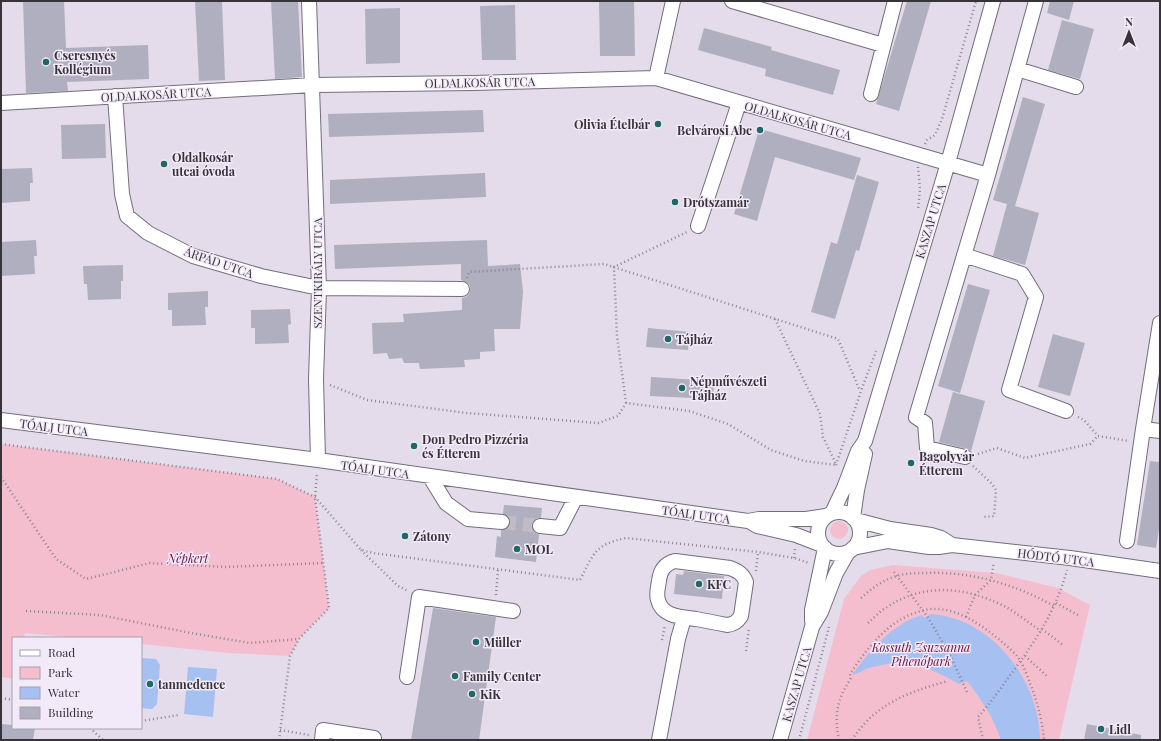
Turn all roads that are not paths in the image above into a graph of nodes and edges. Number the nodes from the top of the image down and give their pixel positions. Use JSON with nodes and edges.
{"nodes":[{"id":1,"x":309,"y":1,"type":"edge"},
{"id":2,"x":673,"y":1,"type":"edge"},
{"id":3,"x":732,"y":1,"type":"edge"},
{"id":4,"x":895,"y":1,"type":"edge"},
{"id":5,"x":993,"y":1,"type":"edge"},
{"id":6,"x":1036,"y":1,"type":"edge"},
{"id":7,"x":883,"y":45,"type":"junction"},
{"id":8,"x":1017,"y":69,"type":"junction"},
{"id":9,"x":656,"y":78,"type":"junction"},
{"id":10,"x":313,"y":85,"type":"junction"},
{"id":11,"x":1076,"y":87,"type":"dead end"},
{"id":12,"x":870,"y":94,"type":"dead end"},
{"id":13,"x":115,"y":96,"type":"junction"},
{"id":14,"x":1,"y":103,"type":"edge"},
{"id":15,"x":739,"y":103,"type":"junction"},
{"id":16,"x":948,"y":163,"type":"junction"},
{"id":17,"x":988,"y":175,"type":"junction"},
{"id":18,"x":698,"y":226,"type":"road end"},
{"id":19,"x":964,"y":255,"type":"junction"},
{"id":20,"x":319,"y":288,"type":"junction"},
{"id":21,"x":462,"y":289,"type":"road end"},
{"id":22,"x":1160,"y":323,"type":"edge"},
{"id":23,"x":1066,"y":411,"type":"road end"},
{"id":24,"x":1,"y":420,"type":"edge"},
{"id":25,"x":1143,"y":429,"type":"junction"},
{"id":26,"x":1160,"y":431,"type":"edge"},
{"id":27,"x":865,"y":441,"type":"junction"},
{"id":28,"x":965,"y":457,"type":"road end"},
{"id":29,"x":318,"y":460,"type":"junction"},
{"id":30,"x":430,"y":477,"type":"junction"},
{"id":31,"x":576,"y":497,"type":"junction"},
{"id":32,"x":829,"y":514,"type":"junction"},
{"id":33,"x":855,"y":519,"type":"junction"},
{"id":34,"x":748,"y":521,"type":"junction"},
{"id":35,"x":502,"y":522,"type":"tunnel mouth"},
{"id":36,"x":540,"y":526,"type":"tunnel mouth"},
{"id":37,"x":1127,"y":541,"type":"dead end"},
{"id":38,"x":952,"y":545,"type":"junction"},
{"id":39,"x":823,"y":546,"type":"junction"},
{"id":40,"x":850,"y":550,"type":"junction"},
{"id":41,"x":1160,"y":571,"type":"edge"},
{"id":42,"x":513,"y":611,"type":"dead end"},
{"id":43,"x":684,"y":618,"type":"junction"},
{"id":44,"x":812,"y":628,"type":"junction"},
{"id":45,"x":407,"y":677,"type":"dead end"},
{"id":46,"x":322,"y":739,"type":"edge"},
{"id":47,"x":373,"y":740,"type":"edge"},
{"id":48,"x":659,"y":740,"type":"edge"},
{"id":49,"x":780,"y":740,"type":"edge"}],
"edges":[{"from":1,"to":10,"type":"street","name":"SZENTKIRÁLY UTCA"},
{"from":2,"to":9,"type":"street"},
{"from":3,"to":7,"type":"street"},
{"from":4,"to":7,"type":"street"},
{"from":5,"to":16,"type":"street","name":"KASZAP UTCA"},
{"from":6,"to":8,"type":"street"},
{"from":7,"to":12,"type":"street"},
{"from":8,"to":11,"type":"street"},
{"from":8,"to":17,"type":"street"},
{"from":9,"to":10,"type":"street","name":"OLDALKOSÁR UTCA"},
{"from":9,"to":15,"type":"street","name":"OLDALKOSÁR UTCA"},
{"from":10,"to":13,"type":"street","name":"OLDALKOSÁR UTCA"},
{"from":10,"to":20,"type":"street","name":"SZENTKIRÁLY UTCA"},
{"from":13,"to":14,"type":"street","name":"OLDALKOSÁR UTCA"},
{"from":13,"to":20,"type":"street","name":"ÁRPÁD UTCA"},
{"from":15,"to":16,"type":"street","name":"OLDALKOSÁR UTCA"},
{"from":15,"to":18,"type":"street"},
{"from":16,"to":17,"type":"street","name":"OLDALKOSÁR UTCA"},
{"from":16,"to":27,"type":"street","name":"KASZAP UTCA"},
{"from":17,"to":19,"type":"street"},
{"from":19,"to":23,"type":"street"},
{"from":19,"to":28,"type":"street"},
{"from":20,"to":21,"type":"street","name":"ÁRPÁD UTCA"},
{"from":20,"to":29,"type":"street","name":"SZENTKIRÁLY UTCA"},
{"from":22,"to":25,"type":"street"},
{"from":24,"to":29,"type":"street","name":"TÓALJ UTCA"},
{"from":25,"to":26,"type":"street"},
{"from":25,"to":37,"type":"street"},
{"from":27,"to":32,"type":"street","name":"KASZAP UTCA"},
{"from":27,"to":33,"type":"street","name":"KASZAP UTCA"},
{"from":29,"to":30,"type":"street","name":"TÓALJ UTCA"},
{"from":30,"to":31,"type":"street","name":"TÓALJ UTCA"},
{"from":30,"to":35,"type":"street"},
{"from":31,"to":34,"type":"street","name":"TÓALJ UTCA"},
{"from":31,"to":36,"type":"street"},
{"from":32,"to":33,"type":"street"},
{"from":32,"to":34,"type":"street","name":"TÓALJ UTCA"},
{"from":32,"to":39,"type":"street"},
{"from":33,"to":38,"type":"street","name":"HÓDTÓ UTCA"},
{"from":33,"to":40,"type":"street"},
{"from":34,"to":39,"type":"street","name":"TÓALJ UTCA"},
{"from":38,"to":40,"type":"street","name":"HÓDTÓ UTCA"},
{"from":38,"to":41,"type":"street","name":"HÓDTÓ UTCA"},
{"from":39,"to":40,"type":"street"},
{"from":39,"to":44,"type":"street","name":"KASZAP UTCA"},
{"from":40,"to":44,"type":"street","name":"KASZAP UTCA"},
{"from":42,"to":45,"type":"street"},
{"from":43,"to":43,"type":"street"},
{"from":43,"to":48,"type":"street"},
{"from":44,"to":49,"type":"street","name":"KASZAP UTCA"},
{"from":46,"to":47,"type":"street"}]}
